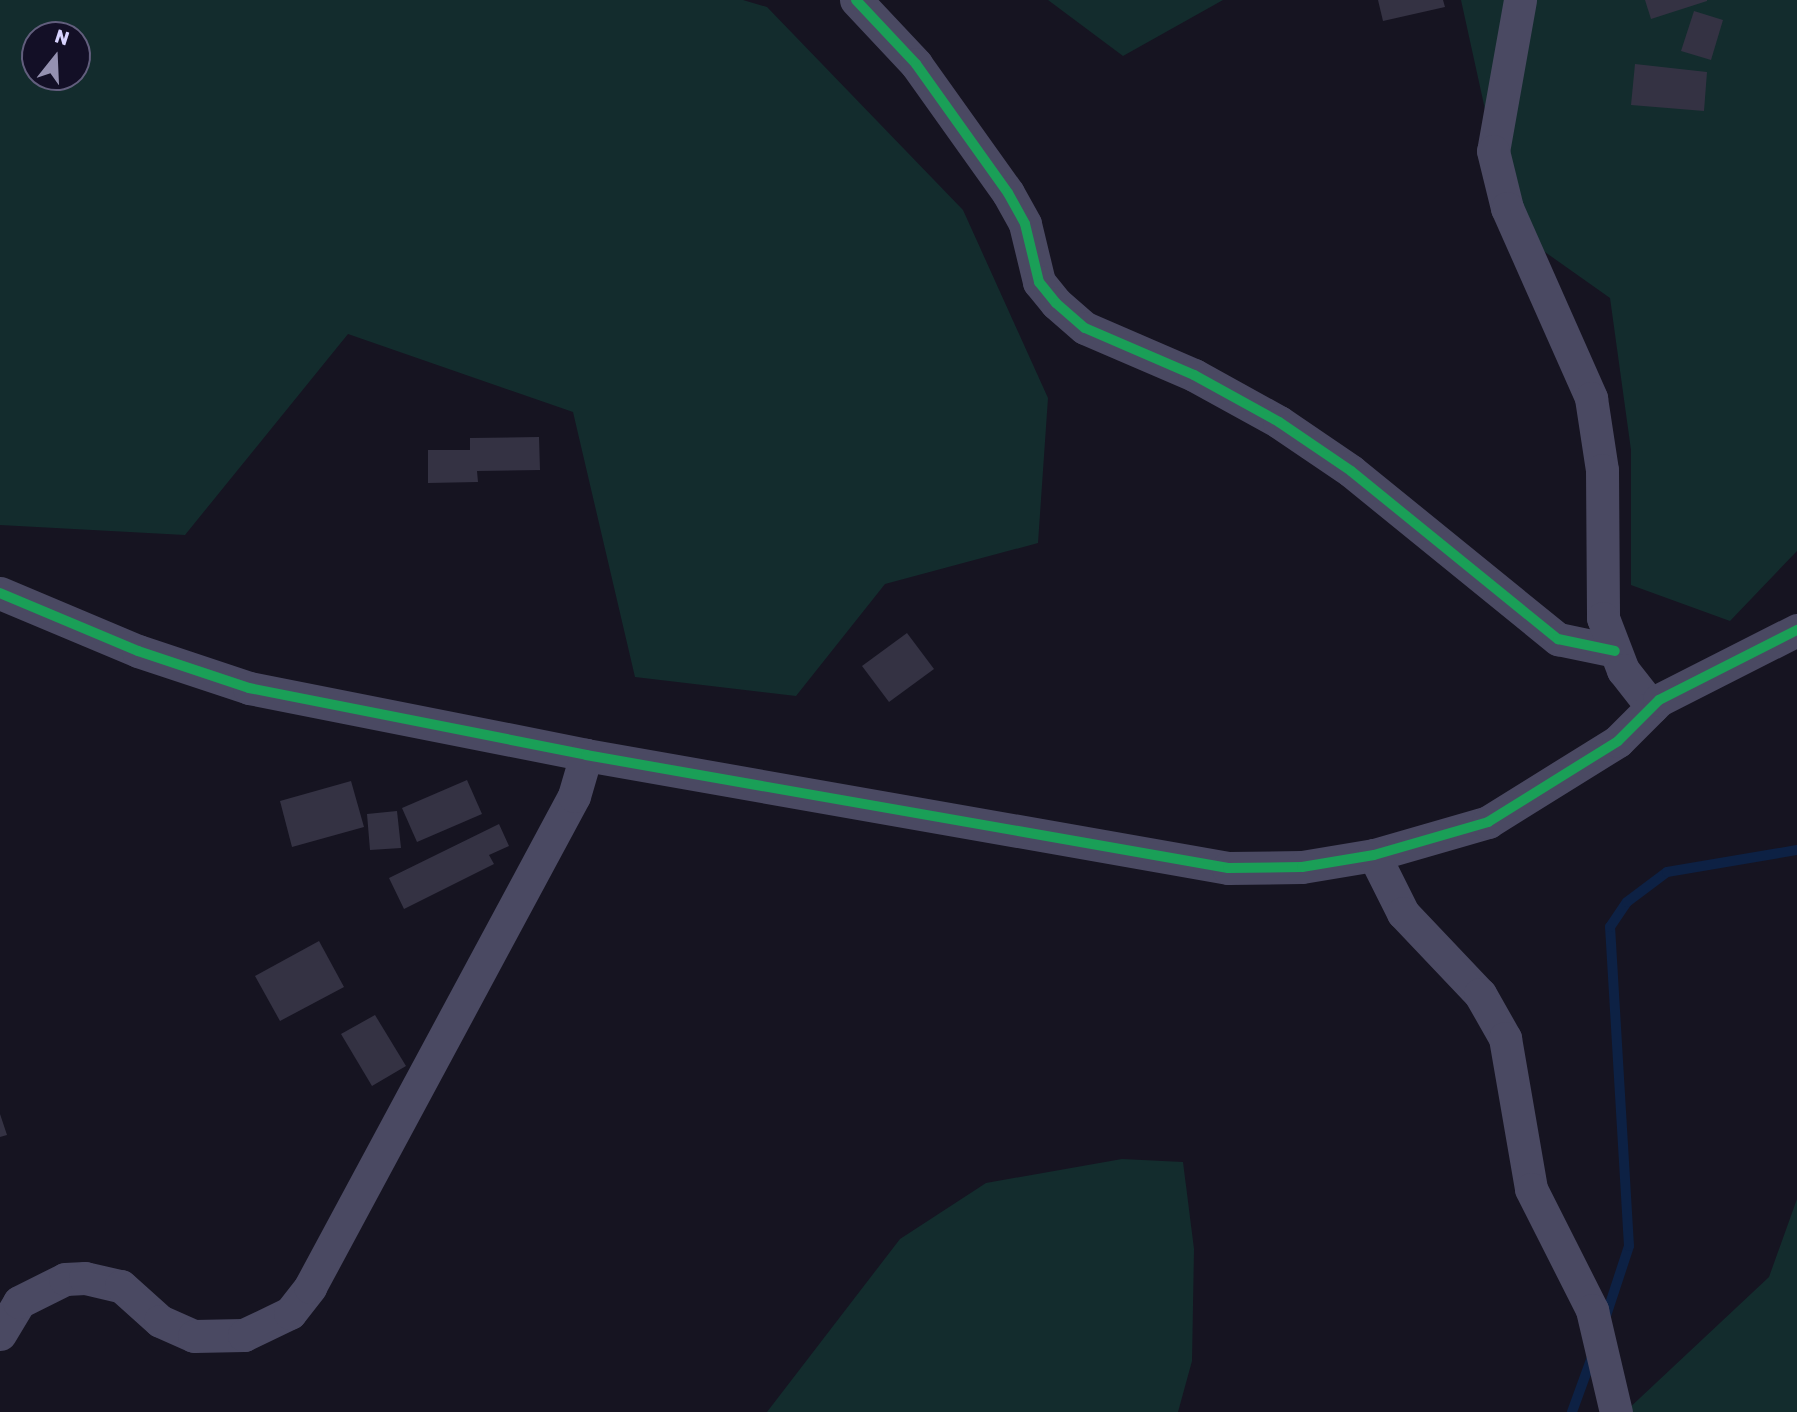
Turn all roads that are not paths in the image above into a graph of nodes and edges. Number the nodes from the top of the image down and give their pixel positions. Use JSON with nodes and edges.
{"nodes":[{"id":1,"x":856,"y":0,"type":"edge"},
{"id":2,"x":1520,"y":0,"type":"edge"},
{"id":3,"x":0,"y":593,"type":"edge"},
{"id":4,"x":1797,"y":629,"type":"edge"},
{"id":5,"x":1615,"y":651,"type":"junction"},
{"id":6,"x":1652,"y":707,"type":"junction"},
{"id":7,"x":586,"y":755,"type":"junction"},
{"id":8,"x":1374,"y":855,"type":"junction"},
{"id":9,"x":0,"y":1334,"type":"edge"},
{"id":10,"x":1616,"y":1412,"type":"edge"}],
"edges":[{"from":1,"to":5,"type":"street"},
{"from":2,"to":5,"type":"street"},
{"from":3,"to":7,"type":"street"},
{"from":4,"to":6,"type":"street"},
{"from":5,"to":6,"type":"street"},
{"from":6,"to":8,"type":"street"},
{"from":7,"to":8,"type":"street"},
{"from":7,"to":9,"type":"street"},
{"from":8,"to":10,"type":"street"}]}
